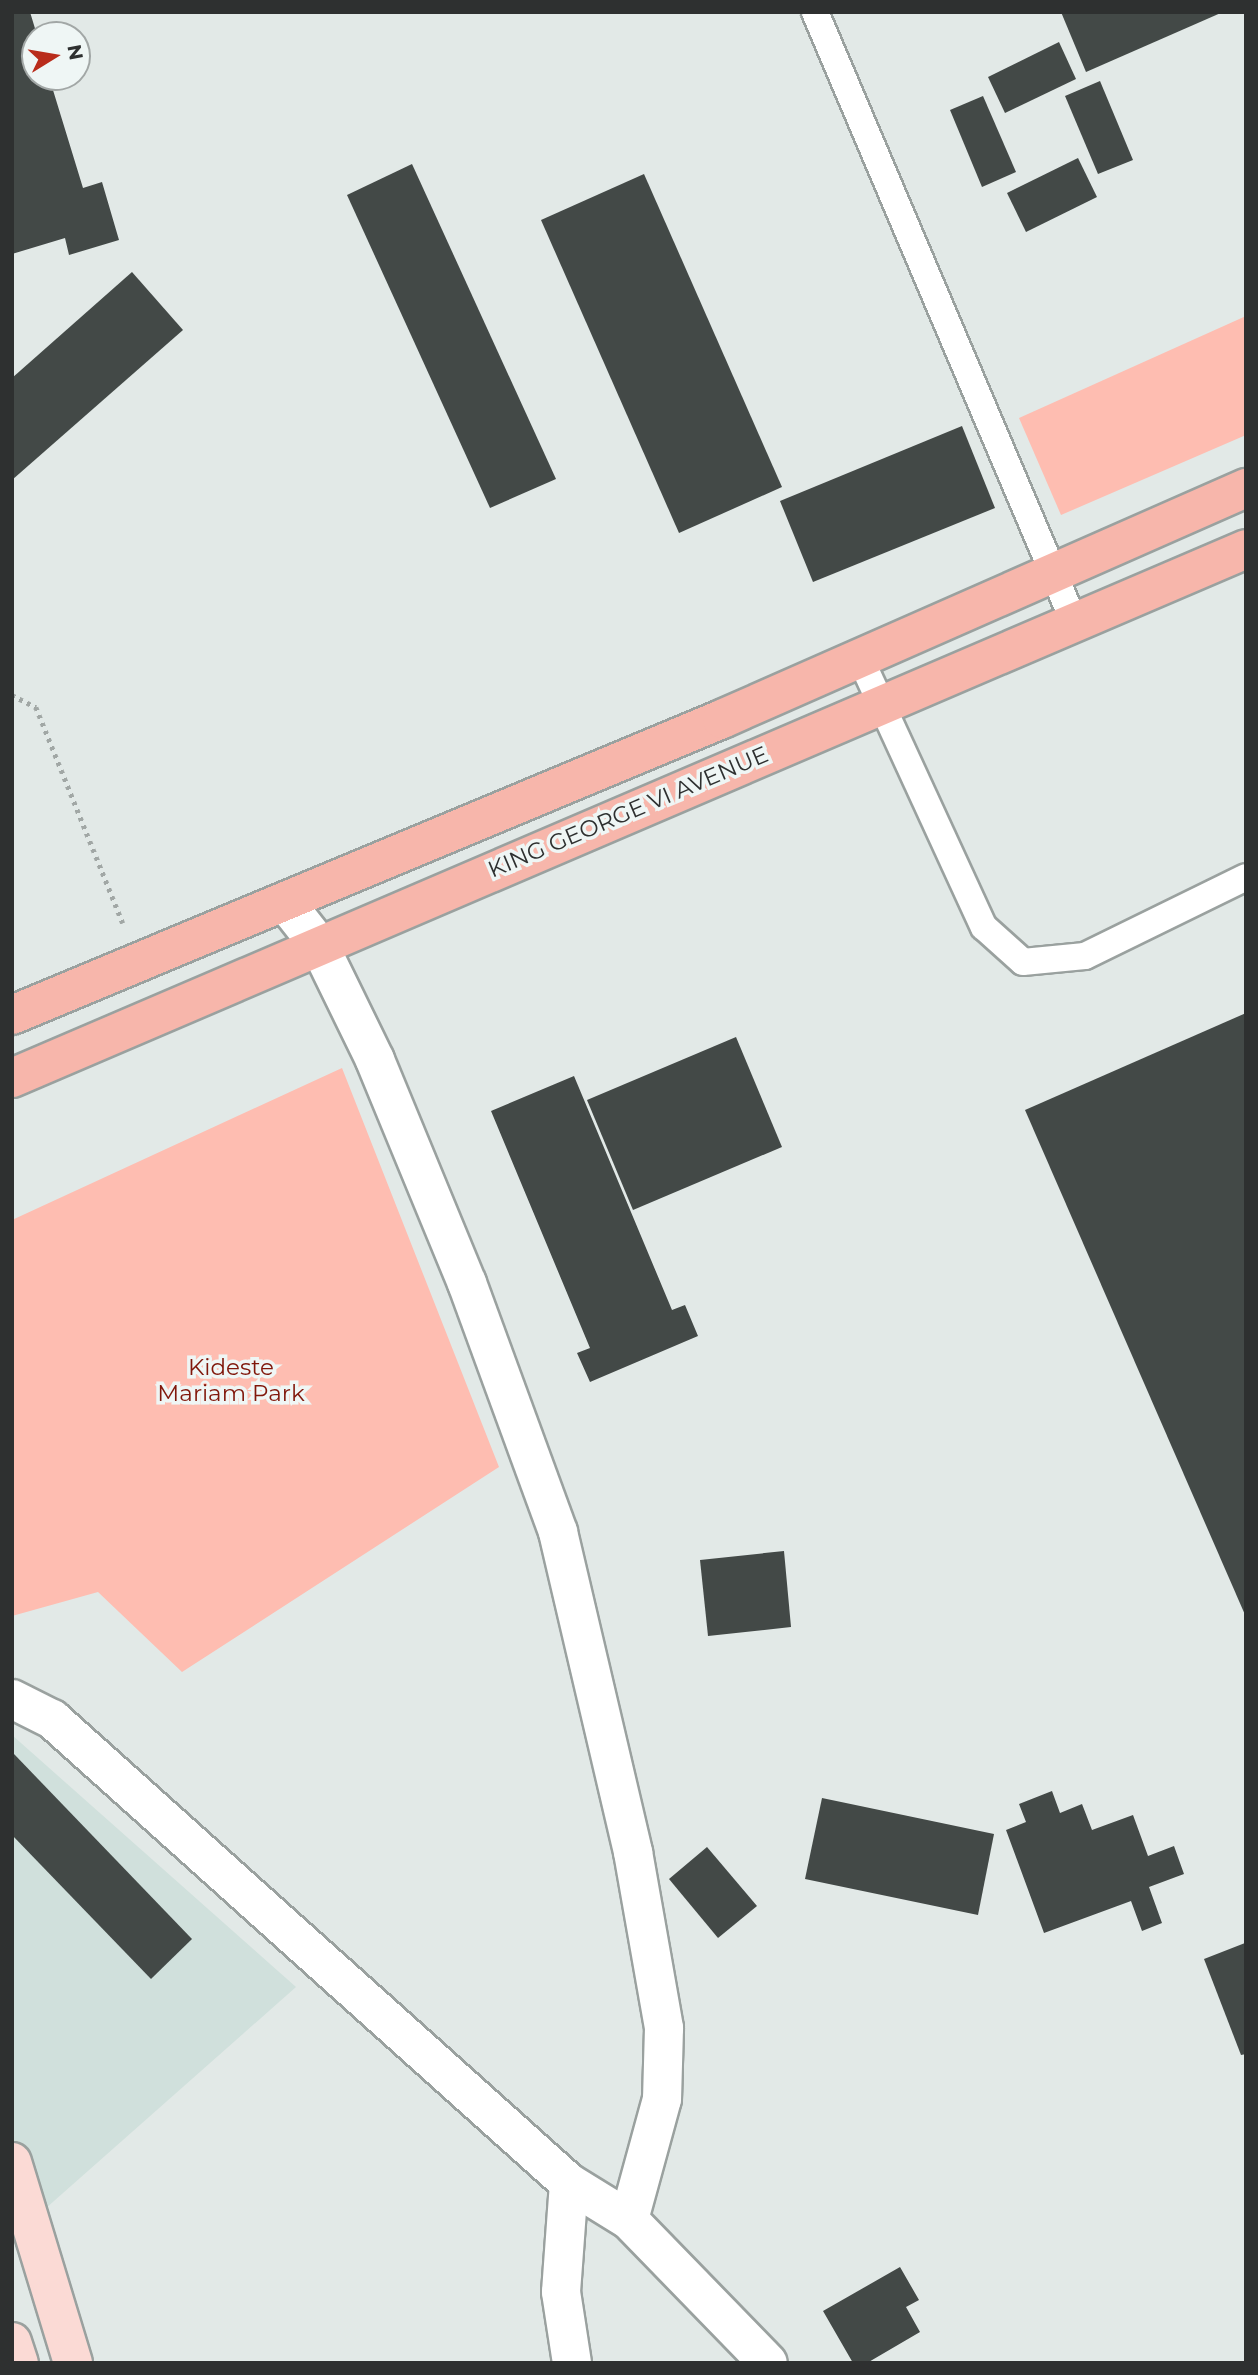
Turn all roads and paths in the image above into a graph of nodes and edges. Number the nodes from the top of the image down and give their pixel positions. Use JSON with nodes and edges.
{"nodes":[{"id":1,"x":815,"y":12,"type":"edge"},
{"id":2,"x":1246,"y":488,"type":"edge"},
{"id":3,"x":1246,"y":549,"type":"edge"},
{"id":4,"x":1054,"y":576,"type":"junction"},
{"id":5,"x":1074,"y":622,"type":"junction"},
{"id":6,"x":860,"y":658,"type":"junction"},
{"id":7,"x":12,"y":695,"type":"edge"},
{"id":8,"x":883,"y":702,"type":"junction"},
{"id":9,"x":1246,"y":877,"type":"edge"},
{"id":10,"x":285,"y":902,"type":"junction"},
{"id":11,"x":319,"y":945,"type":"junction"},
{"id":12,"x":123,"y":969,"type":"junction"},
{"id":13,"x":12,"y":1002,"type":"edge"},
{"id":14,"x":12,"y":1015,"type":"edge"},
{"id":15,"x":12,"y":1078,"type":"edge"},
{"id":16,"x":12,"y":1699,"type":"edge"},
{"id":17,"x":12,"y":2162,"type":"edge"},
{"id":18,"x":569,"y":2183,"type":"junction"},
{"id":19,"x":629,"y":2220,"type":"junction"},
{"id":20,"x":12,"y":2342,"type":"edge"},
{"id":21,"x":19,"y":2363,"type":"edge"},
{"id":22,"x":73,"y":2363,"type":"edge"},
{"id":23,"x":572,"y":2363,"type":"edge"},
{"id":24,"x":768,"y":2363,"type":"edge"}],
"edges":[{"from":1,"to":4,"type":"lane"},
{"from":2,"to":4,"type":"main road"},
{"from":3,"to":5,"type":"main road","name":"KING GEORGE VI AVENUE"},
{"from":4,"to":5,"type":"lane"},
{"from":4,"to":6,"type":"main road"},
{"from":5,"to":8,"type":"main road","name":"KING GEORGE VI AVENUE"},
{"from":6,"to":8,"type":"lane"},
{"from":6,"to":10,"type":"main road"},
{"from":7,"to":12,"type":"path"},
{"from":8,"to":9,"type":"lane"},
{"from":8,"to":11,"type":"main road","name":"KING GEORGE VI AVENUE"},
{"from":10,"to":11,"type":"street"},
{"from":10,"to":12,"type":"main road"},
{"from":11,"to":15,"type":"main road","name":"KING GEORGE VI AVENUE"},
{"from":11,"to":19,"type":"street"},
{"from":12,"to":13,"type":"main road"},
{"from":12,"to":14,"type":"main road"},
{"from":16,"to":18,"type":"street"},
{"from":17,"to":22,"type":"main road"},
{"from":18,"to":19,"type":"street"},
{"from":18,"to":23,"type":"street"},
{"from":19,"to":24,"type":"street"},
{"from":20,"to":21,"type":"main road"}]}
